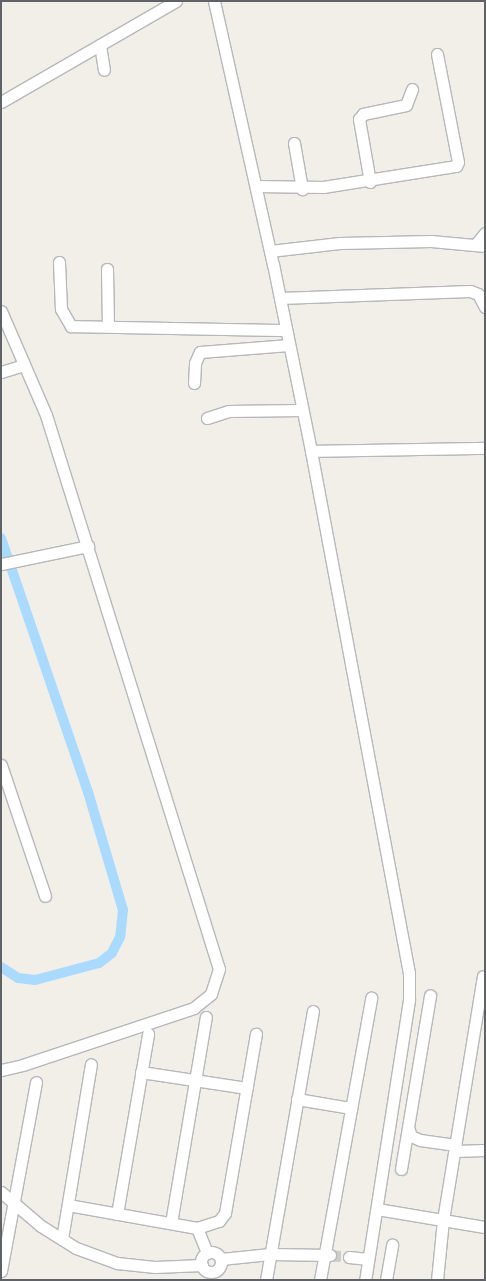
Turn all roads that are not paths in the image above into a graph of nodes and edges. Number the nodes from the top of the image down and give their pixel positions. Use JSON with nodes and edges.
{"nodes":[{"id":1,"x":176,"y":1,"type":"edge"},
{"id":2,"x":214,"y":1,"type":"edge"},
{"id":3,"x":100,"y":45,"type":"junction"},
{"id":4,"x":437,"y":54,"type":"dead end"},
{"id":5,"x":104,"y":70,"type":"dead end"},
{"id":6,"x":412,"y":89,"type":"dead end"},
{"id":7,"x":1,"y":102,"type":"edge"},
{"id":8,"x":294,"y":143,"type":"dead end"},
{"id":9,"x":370,"y":182,"type":"junction"},
{"id":10,"x":256,"y":186,"type":"junction"},
{"id":11,"x":302,"y":189,"type":"junction"},
{"id":12,"x":485,"y":233,"type":"edge"},
{"id":13,"x":480,"y":245,"type":"edge"},
{"id":14,"x":270,"y":251,"type":"junction"},
{"id":15,"x":59,"y":262,"type":"dead end"},
{"id":16,"x":107,"y":269,"type":"dead end"},
{"id":17,"x":280,"y":298,"type":"junction"},
{"id":18,"x":485,"y":307,"type":"edge"},
{"id":19,"x":1,"y":311,"type":"edge"},
{"id":20,"x":108,"y":326,"type":"junction"},
{"id":21,"x":286,"y":330,"type":"junction"},
{"id":22,"x":289,"y":345,"type":"junction"},
{"id":23,"x":24,"y":365,"type":"junction"},
{"id":24,"x":1,"y":372,"type":"edge"},
{"id":25,"x":194,"y":383,"type":"dead end"},
{"id":26,"x":301,"y":410,"type":"junction"},
{"id":27,"x":207,"y":418,"type":"dead end"},
{"id":28,"x":485,"y":448,"type":"edge"},
{"id":29,"x":311,"y":451,"type":"junction"},
{"id":30,"x":88,"y":546,"type":"junction"},
{"id":31,"x":1,"y":564,"type":"edge"},
{"id":32,"x":1,"y":765,"type":"edge"},
{"id":33,"x":45,"y":896,"type":"dead end"},
{"id":34,"x":483,"y":976,"type":"dead end"},
{"id":35,"x":430,"y":995,"type":"dead end"},
{"id":36,"x":371,"y":998,"type":"dead end"},
{"id":37,"x":313,"y":1011,"type":"dead end"},
{"id":38,"x":206,"y":1017,"type":"dead end"},
{"id":39,"x":148,"y":1034,"type":"dead end"},
{"id":40,"x":256,"y":1034,"type":"dead end"},
{"id":41,"x":90,"y":1064,"type":"dead end"},
{"id":42,"x":1,"y":1070,"type":"edge"},
{"id":43,"x":141,"y":1072,"type":"junction"},
{"id":44,"x":195,"y":1080,"type":"junction"},
{"id":45,"x":36,"y":1082,"type":"dead end"},
{"id":46,"x":247,"y":1088,"type":"junction"},
{"id":47,"x":297,"y":1099,"type":"junction"},
{"id":48,"x":351,"y":1108,"type":"junction"},
{"id":49,"x":409,"y":1130,"type":"junction"},
{"id":50,"x":455,"y":1148,"type":"junction"},
{"id":51,"x":485,"y":1150,"type":"edge"},
{"id":52,"x":401,"y":1169,"type":"dead end"},
{"id":53,"x":1,"y":1192,"type":"edge"},
{"id":54,"x":14,"y":1203,"type":"junction"},
{"id":55,"x":68,"y":1205,"type":"junction"},
{"id":56,"x":377,"y":1209,"type":"junction"},
{"id":57,"x":117,"y":1214,"type":"junction"},
{"id":58,"x":443,"y":1220,"type":"junction"},
{"id":59,"x":171,"y":1224,"type":"junction"},
{"id":60,"x":485,"y":1227,"type":"edge"},
{"id":61,"x":197,"y":1228,"type":"junction"},
{"id":62,"x":62,"y":1239,"type":"junction"},
{"id":63,"x":392,"y":1245,"type":"dead end"},
{"id":64,"x":207,"y":1253,"type":"junction"},
{"id":65,"x":270,"y":1254,"type":"junction"},
{"id":66,"x":327,"y":1255,"type":"junction"},
{"id":67,"x":349,"y":1257,"type":"tunnel mouth"},
{"id":68,"x":221,"y":1259,"type":"junction"},
{"id":69,"x":368,"y":1260,"type":"junction"},
{"id":70,"x":1,"y":1271,"type":"edge"},
{"id":71,"x":208,"y":1272,"type":"edge"},
{"id":72,"x":266,"y":1280,"type":"edge"},
{"id":73,"x":320,"y":1280,"type":"edge"},
{"id":74,"x":365,"y":1280,"type":"edge"},
{"id":75,"x":386,"y":1280,"type":"edge"},
{"id":76,"x":437,"y":1280,"type":"edge"}],
"edges":[{"from":1,"to":3,"type":"street"},
{"from":2,"to":10,"type":"street"},
{"from":3,"to":5,"type":"street"},
{"from":3,"to":7,"type":"street"},
{"from":4,"to":9,"type":"street"},
{"from":6,"to":9,"type":"street"},
{"from":8,"to":11,"type":"street"},
{"from":9,"to":11,"type":"street"},
{"from":10,"to":11,"type":"street"},
{"from":10,"to":14,"type":"street"},
{"from":12,"to":13,"type":"street"},
{"from":13,"to":14,"type":"street"},
{"from":14,"to":17,"type":"street"},
{"from":15,"to":20,"type":"street"},
{"from":16,"to":20,"type":"street"},
{"from":17,"to":18,"type":"street"},
{"from":17,"to":21,"type":"street"},
{"from":19,"to":23,"type":"street"},
{"from":20,"to":21,"type":"street"},
{"from":21,"to":22,"type":"street"},
{"from":22,"to":25,"type":"street"},
{"from":22,"to":26,"type":"street"},
{"from":23,"to":24,"type":"street"},
{"from":23,"to":30,"type":"street"},
{"from":26,"to":27,"type":"street"},
{"from":26,"to":29,"type":"street"},
{"from":28,"to":29,"type":"street"},
{"from":29,"to":56,"type":"street"},
{"from":30,"to":31,"type":"street"},
{"from":30,"to":42,"type":"street"},
{"from":32,"to":33,"type":"street"},
{"from":34,"to":50,"type":"street"},
{"from":35,"to":49,"type":"street"},
{"from":36,"to":48,"type":"street"},
{"from":37,"to":47,"type":"street"},
{"from":38,"to":44,"type":"street"},
{"from":39,"to":43,"type":"street"},
{"from":40,"to":46,"type":"street"},
{"from":41,"to":55,"type":"street"},
{"from":43,"to":44,"type":"street"},
{"from":43,"to":57,"type":"street"},
{"from":44,"to":46,"type":"street"},
{"from":44,"to":59,"type":"street"},
{"from":45,"to":54,"type":"street"},
{"from":46,"to":61,"type":"street"},
{"from":47,"to":48,"type":"street"},
{"from":47,"to":65,"type":"street"},
{"from":48,"to":66,"type":"street"},
{"from":49,"to":50,"type":"street"},
{"from":49,"to":52,"type":"street"},
{"from":50,"to":51,"type":"street"},
{"from":50,"to":58,"type":"street"},
{"from":53,"to":54,"type":"street"},
{"from":54,"to":62,"type":"street"},
{"from":54,"to":70,"type":"street"},
{"from":55,"to":57,"type":"street"},
{"from":55,"to":62,"type":"street"},
{"from":56,"to":58,"type":"street"},
{"from":56,"to":69,"type":"street"},
{"from":57,"to":59,"type":"street"},
{"from":58,"to":60,"type":"street"},
{"from":58,"to":76,"type":"street"},
{"from":59,"to":61,"type":"street"},
{"from":61,"to":64,"type":"street"},
{"from":62,"to":71,"type":"street"},
{"from":63,"to":75,"type":"street"},
{"from":64,"to":68,"type":"street"},
{"from":64,"to":71,"type":"street"},
{"from":65,"to":66,"type":"street"},
{"from":65,"to":68,"type":"street"},
{"from":65,"to":72,"type":"street"},
{"from":66,"to":73,"type":"street"},
{"from":67,"to":69,"type":"street"},
{"from":68,"to":71,"type":"street"},
{"from":69,"to":74,"type":"street"}]}
